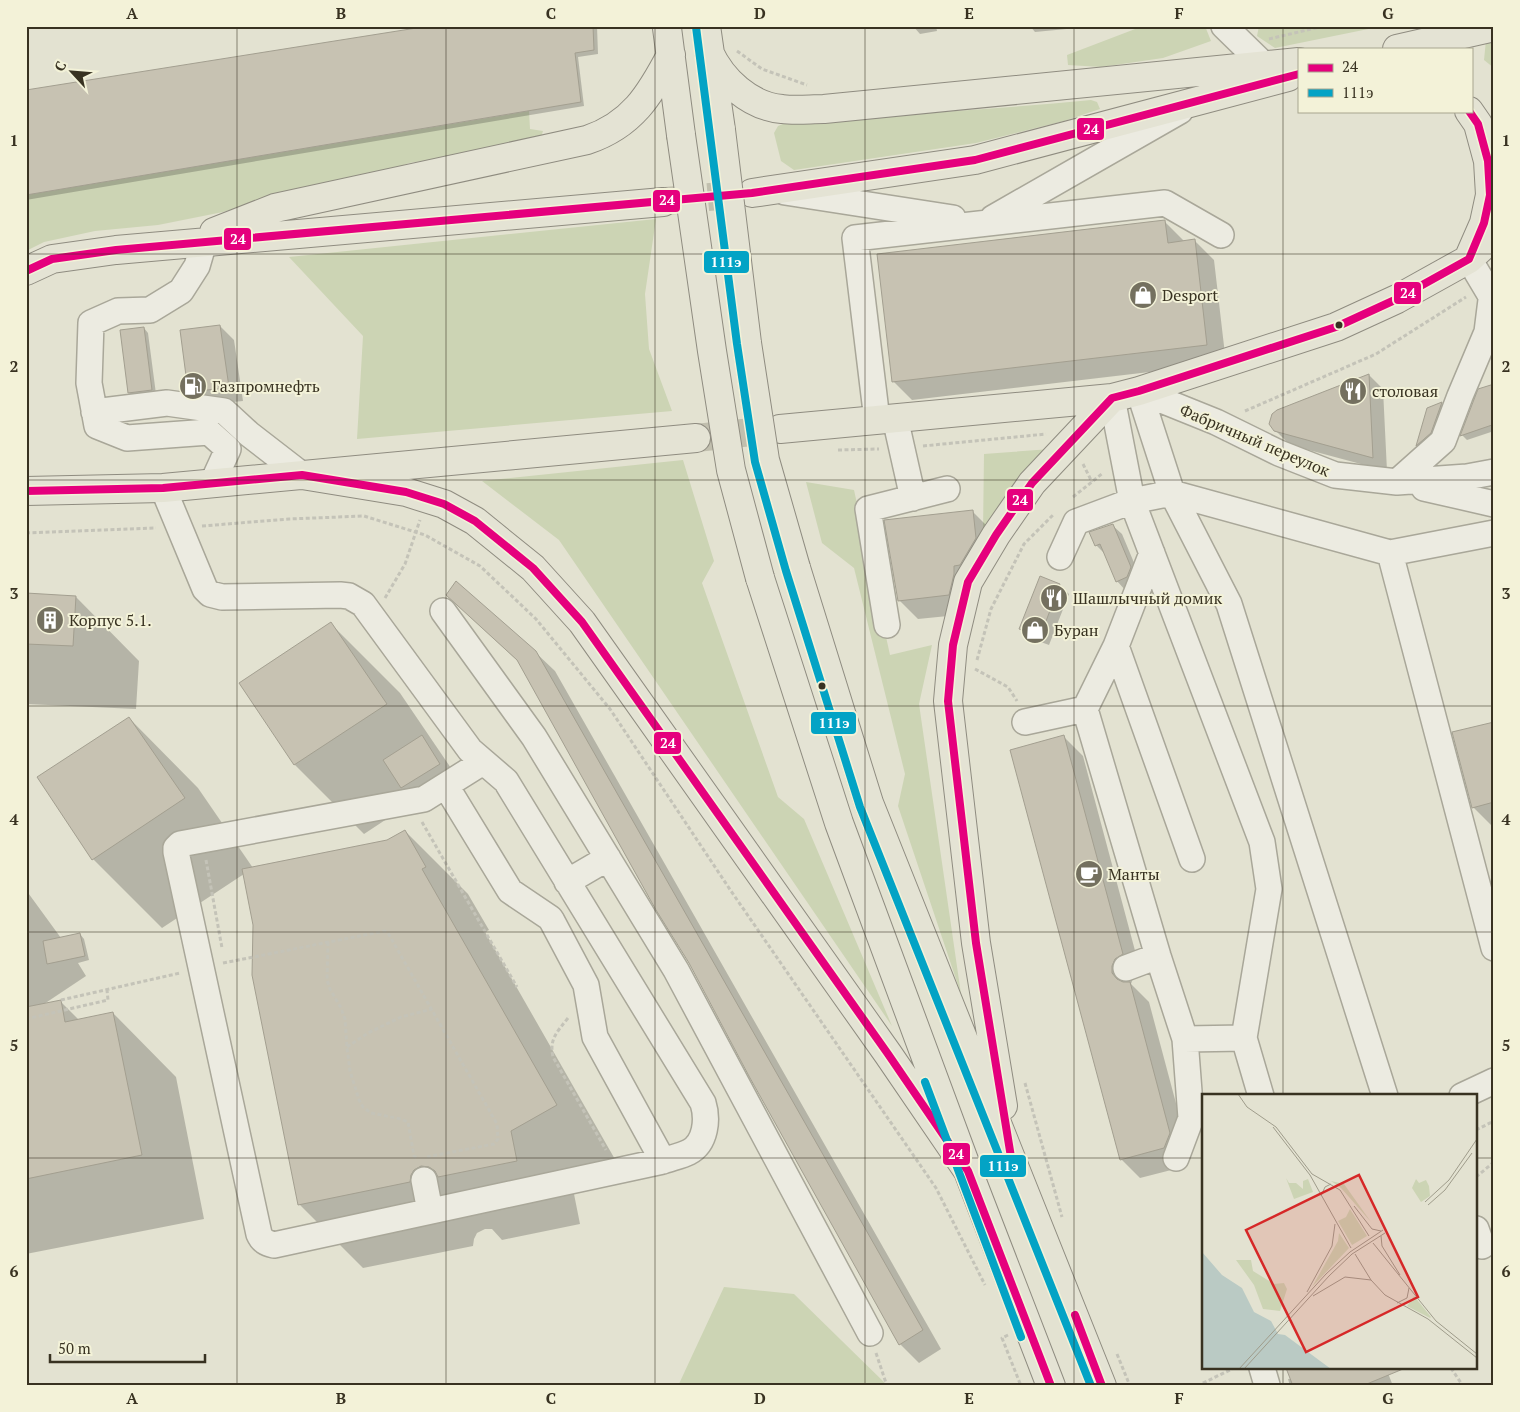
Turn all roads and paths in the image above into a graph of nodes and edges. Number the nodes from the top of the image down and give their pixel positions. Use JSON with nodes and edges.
{"nodes":[{"id":1,"x":1224,"y":26,"type":"edge"},
{"id":2,"x":1494,"y":26,"type":"edge"},
{"id":3,"x":667,"y":28,"type":"dead end"},
{"id":4,"x":708,"y":39,"type":"edge"},
{"id":5,"x":1402,"y":48,"type":"edge"},
{"id":6,"x":671,"y":55,"type":"junction"},
{"id":7,"x":1298,"y":62,"type":"edge"},
{"id":8,"x":1265,"y":66,"type":"junction"},
{"id":9,"x":1298,"y":74,"type":"edge"},
{"id":10,"x":1196,"y":102,"type":"junction"},
{"id":11,"x":1471,"y":112,"type":"edge"},
{"id":12,"x":761,"y":191,"type":"joint"},
{"id":13,"x":663,"y":202,"type":"tunnel mouth"},
{"id":14,"x":985,"y":223,"type":"junction"},
{"id":15,"x":1221,"y":235,"type":"dead end"},
{"id":16,"x":1494,"y":236,"type":"edge"},
{"id":17,"x":195,"y":243,"type":"junction"},
{"id":18,"x":1469,"y":259,"type":"junction"},
{"id":19,"x":26,"y":272,"type":"edge"},
{"id":20,"x":1490,"y":296,"type":"edge"},
{"id":21,"x":1139,"y":391,"type":"junction"},
{"id":22,"x":1112,"y":398,"type":"junction"},
{"id":23,"x":94,"y":412,"type":"junction"},
{"id":24,"x":886,"y":419,"type":"junction"},
{"id":25,"x":1216,"y":422,"type":"junction"},
{"id":26,"x":780,"y":429,"type":"tunnel mouth"},
{"id":27,"x":696,"y":438,"type":"tunnel mouth"},
{"id":28,"x":1124,"y":457,"type":"junction"},
{"id":29,"x":1494,"y":472,"type":"edge"},
{"id":30,"x":302,"y":475,"type":"junction"},
{"id":31,"x":1397,"y":482,"type":"junction"},
{"id":32,"x":212,"y":484,"type":"junction"},
{"id":33,"x":164,"y":488,"type":"junction"},
{"id":34,"x":947,"y":489,"type":"dead end"},
{"id":35,"x":26,"y":490,"type":"edge"},
{"id":36,"x":1172,"y":492,"type":"junction"},
{"id":37,"x":913,"y":498,"type":"junction"},
{"id":38,"x":1132,"y":501,"type":"junction"},
{"id":39,"x":1494,"y":504,"type":"edge"},
{"id":40,"x":1068,"y":515,"type":"junction"},
{"id":41,"x":417,"y":532,"type":"dead end"},
{"id":42,"x":1494,"y":533,"type":"edge"},
{"id":43,"x":1390,"y":552,"type":"junction"},
{"id":44,"x":1152,"y":553,"type":"junction"},
{"id":45,"x":1060,"y":557,"type":"dead end"},
{"id":46,"x":443,"y":611,"type":"dead end"},
{"id":47,"x":373,"y":618,"type":"junction"},
{"id":48,"x":887,"y":626,"type":"dead end"},
{"id":49,"x":1116,"y":646,"type":"junction"},
{"id":50,"x":975,"y":669,"type":"junction"},
{"id":51,"x":974,"y":679,"type":"dead end"},
{"id":52,"x":1085,"y":709,"type":"junction"},
{"id":53,"x":1021,"y":712,"type":"joint"},
{"id":54,"x":483,"y":762,"type":"junction"},
{"id":55,"x":446,"y":786,"type":"junction"},
{"id":56,"x":411,"y":802,"type":"junction"},
{"id":57,"x":205,"y":853,"type":"dead end"},
{"id":58,"x":608,"y":858,"type":"junction"},
{"id":59,"x":1192,"y":859,"type":"dead end"},
{"id":60,"x":567,"y":882,"type":"junction"},
{"id":61,"x":328,"y":942,"type":"junction"},
{"id":62,"x":1494,"y":948,"type":"edge"},
{"id":63,"x":1158,"y":956,"type":"junction"},
{"id":64,"x":225,"y":963,"type":"junction"},
{"id":65,"x":201,"y":968,"type":"junction"},
{"id":66,"x":1126,"y":968,"type":"dead end"},
{"id":67,"x":517,"y":987,"type":"dead end"},
{"id":68,"x":107,"y":990,"type":"junction"},
{"id":69,"x":588,"y":993,"type":"junction"},
{"id":70,"x":61,"y":1000,"type":"dead end"},
{"id":71,"x":432,"y":1009,"type":"junction"},
{"id":72,"x":26,"y":1019,"type":"edge"},
{"id":73,"x":1244,"y":1038,"type":"junction"},
{"id":74,"x":1185,"y":1039,"type":"junction"},
{"id":75,"x":346,"y":1048,"type":"junction"},
{"id":76,"x":1024,"y":1077,"type":"dead end"},
{"id":77,"x":1494,"y":1081,"type":"edge"},
{"id":78,"x":1260,"y":1094,"type":"edge"},
{"id":79,"x":1384,"y":1094,"type":"edge"},
{"id":80,"x":1466,"y":1094,"type":"edge"},
{"id":81,"x":1494,"y":1121,"type":"edge"},
{"id":82,"x":1478,"y":1129,"type":"edge"},
{"id":83,"x":1011,"y":1156,"type":"junction"},
{"id":84,"x":1176,"y":1158,"type":"dead end"},
{"id":85,"x":663,"y":1160,"type":"junction"},
{"id":86,"x":1494,"y":1162,"type":"edge"},
{"id":87,"x":618,"y":1170,"type":"junction"},
{"id":88,"x":968,"y":1171,"type":"junction"},
{"id":89,"x":1478,"y":1175,"type":"edge"},
{"id":90,"x":424,"y":1180,"type":"dead end"},
{"id":91,"x":430,"y":1211,"type":"junction"},
{"id":92,"x":1065,"y":1226,"type":"dead end"},
{"id":93,"x":870,"y":1333,"type":"joint"},
{"id":94,"x":1002,"y":1338,"type":"dead end"},
{"id":95,"x":1230,"y":1370,"type":"edge"},
{"id":96,"x":1262,"y":1370,"type":"edge"},
{"id":97,"x":1453,"y":1370,"type":"edge"},
{"id":98,"x":1266,"y":1385,"type":"edge"},
{"id":99,"x":887,"y":1386,"type":"edge"},
{"id":100,"x":1021,"y":1386,"type":"edge"},
{"id":101,"x":1051,"y":1386,"type":"edge"},
{"id":102,"x":1102,"y":1386,"type":"edge"},
{"id":103,"x":1197,"y":1386,"type":"edge"},
{"id":104,"x":1463,"y":1386,"type":"edge"}],
"edges":[{"from":1,"to":8,"type":"street"},
{"from":2,"to":5,"type":"main road"},
{"from":3,"to":6,"type":"main road"},
{"from":4,"to":8,"type":"main road"},
{"from":4,"to":83,"type":"main road","bridge":true},
{"from":6,"to":17,"type":"main road"},
{"from":6,"to":88,"type":"main road","bridge":true},
{"from":7,"to":8,"type":"main road"},
{"from":9,"to":10,"type":"main road"},
{"from":10,"to":12,"type":"main road"},
{"from":10,"to":14,"type":"street"},
{"from":11,"to":18,"type":"main road"},
{"from":12,"to":14,"type":"street"},
{"from":13,"to":17,"type":"main road"},
{"from":14,"to":15,"type":"street"},
{"from":14,"to":24,"type":"street"},
{"from":16,"to":18,"type":"main road"},
{"from":17,"to":19,"type":"main road"},
{"from":17,"to":23,"type":"street"},
{"from":18,"to":20,"type":"street"},
{"from":18,"to":21,"type":"main road"},
{"from":20,"to":25,"type":"path"},
{"from":20,"to":31,"type":"street"},
{"from":21,"to":22,"type":"main road"},
{"from":21,"to":25,"type":"street","name":"Фабричный переулок"},
{"from":21,"to":36,"type":"street"},
{"from":22,"to":24,"type":"main road"},
{"from":22,"to":28,"type":"street"},
{"from":22,"to":83,"type":"main road"},
{"from":23,"to":30,"type":"street"},
{"from":23,"to":32,"type":"street"},
{"from":24,"to":26,"type":"main road"},
{"from":24,"to":37,"type":"street"},
{"from":25,"to":31,"type":"street","name":"Фабричный переулок"},
{"from":27,"to":30,"type":"main road"},
{"from":28,"to":38,"type":"street"},
{"from":28,"to":40,"type":"path"},
{"from":29,"to":31,"type":"street","name":"Фабричный переулок"},
{"from":30,"to":32,"type":"main road"},
{"from":30,"to":88,"type":"main road"},
{"from":31,"to":39,"type":"street"},
{"from":32,"to":33,"type":"main road"},
{"from":33,"to":35,"type":"main road"},
{"from":33,"to":47,"type":"street"},
{"from":34,"to":37,"type":"street"},
{"from":36,"to":38,"type":"street"},
{"from":36,"to":43,"type":"street"},
{"from":36,"to":79,"type":"street"},
{"from":37,"to":48,"type":"street"},
{"from":38,"to":40,"type":"street"},
{"from":38,"to":44,"type":"street"},
{"from":40,"to":45,"type":"street"},
{"from":40,"to":50,"type":"path"},
{"from":41,"to":47,"type":"path"},
{"from":42,"to":43,"type":"street"},
{"from":43,"to":62,"type":"street"},
{"from":44,"to":49,"type":"street"},
{"from":44,"to":73,"type":"street"},
{"from":46,"to":58,"type":"street"},
{"from":47,"to":54,"type":"street"},
{"from":49,"to":52,"type":"street"},
{"from":49,"to":59,"type":"street"},
{"from":50,"to":51,"type":"path"},
{"from":50,"to":53,"type":"path"},
{"from":52,"to":53,"type":"street"},
{"from":52,"to":63,"type":"street"},
{"from":54,"to":55,"type":"street"},
{"from":54,"to":60,"type":"street"},
{"from":55,"to":56,"type":"street"},
{"from":55,"to":69,"type":"street"},
{"from":56,"to":65,"type":"street"},
{"from":56,"to":67,"type":"path"},
{"from":57,"to":64,"type":"path"},
{"from":58,"to":60,"type":"street"},
{"from":58,"to":93,"type":"street"},
{"from":60,"to":85,"type":"street"},
{"from":61,"to":64,"type":"path"},
{"from":61,"to":71,"type":"path"},
{"from":61,"to":75,"type":"path"},
{"from":63,"to":66,"type":"street"},
{"from":63,"to":74,"type":"street"},
{"from":64,"to":65,"type":"path"},
{"from":65,"to":68,"type":"path"},
{"from":65,"to":91,"type":"street"},
{"from":68,"to":70,"type":"path"},
{"from":68,"to":72,"type":"path"},
{"from":69,"to":85,"type":"street"},
{"from":69,"to":87,"type":"path"},
{"from":71,"to":75,"type":"path"},
{"from":71,"to":75,"type":"path"},
{"from":73,"to":74,"type":"street"},
{"from":73,"to":78,"type":"street"},
{"from":74,"to":84,"type":"street"},
{"from":76,"to":92,"type":"path"},
{"from":77,"to":80,"type":"street"},
{"from":81,"to":82,"type":"path"},
{"from":83,"to":102,"type":"main road"},
{"from":85,"to":87,"type":"street"},
{"from":86,"to":89,"type":"path"},
{"from":87,"to":91,"type":"street"},
{"from":88,"to":101,"type":"main road"},
{"from":90,"to":91,"type":"street"},
{"from":93,"to":99,"type":"path"},
{"from":94,"to":100,"type":"path"},
{"from":95,"to":103,"type":"path"},
{"from":96,"to":98,"type":"street"},
{"from":97,"to":104,"type":"path"}]}
